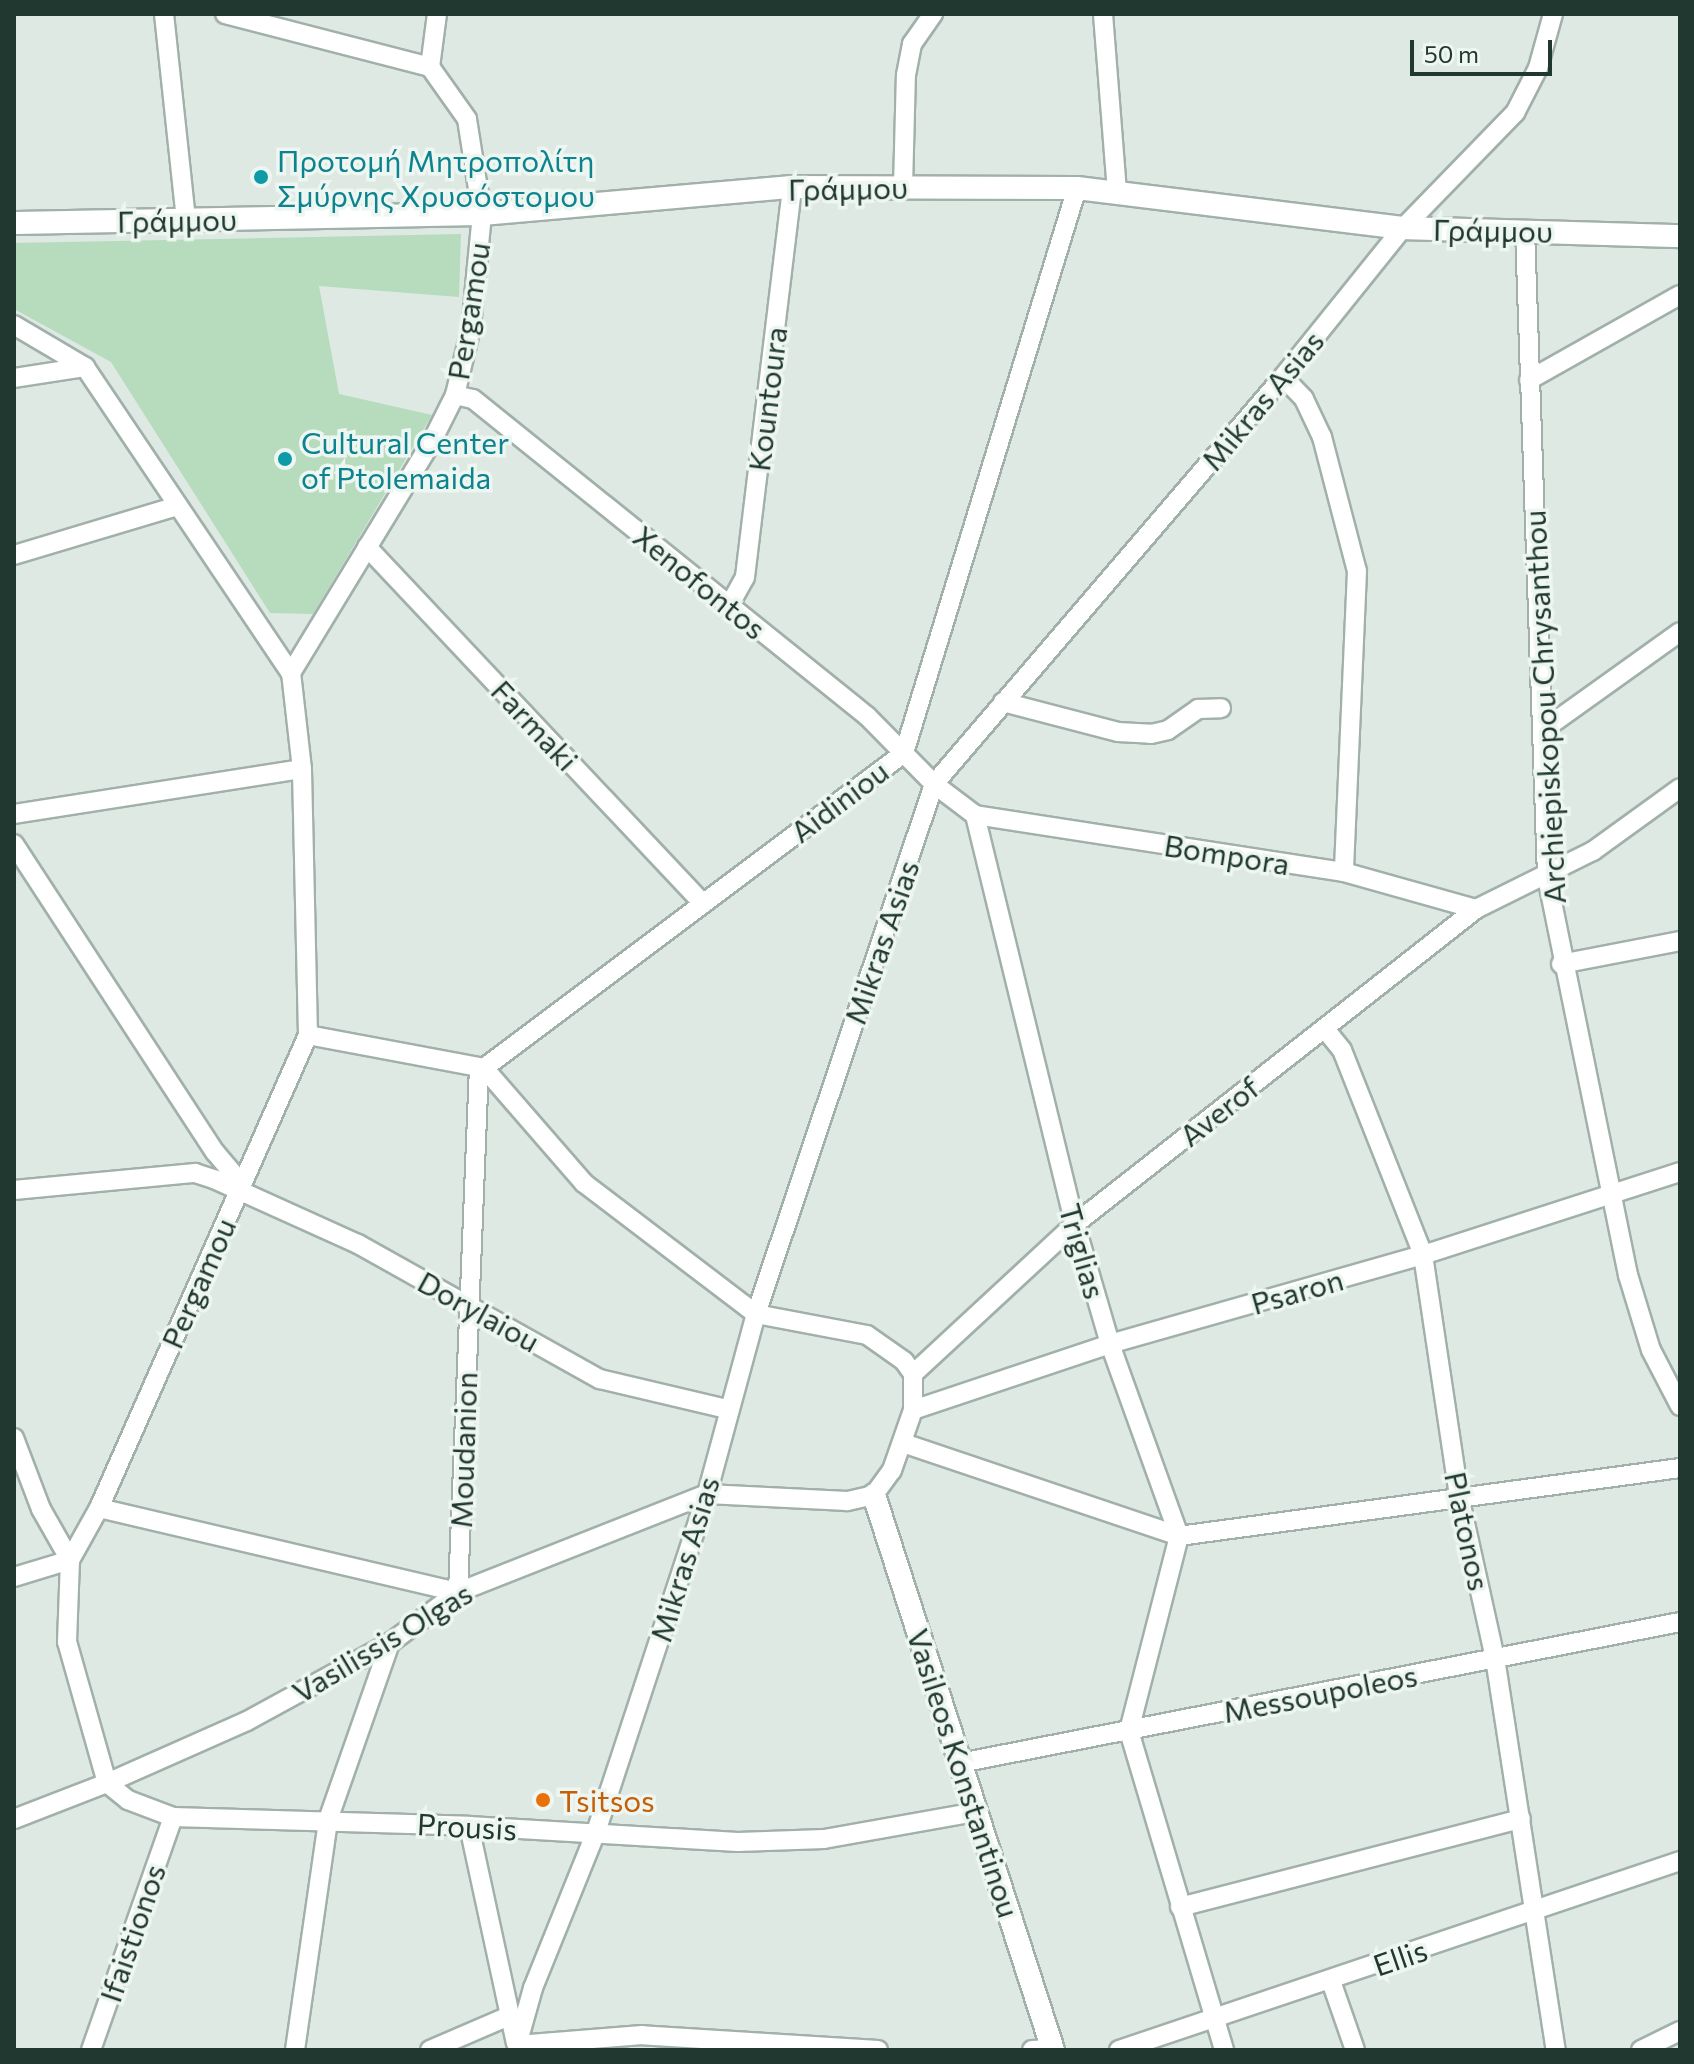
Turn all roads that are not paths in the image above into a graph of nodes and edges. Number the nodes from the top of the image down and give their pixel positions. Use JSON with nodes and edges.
{"nodes":[{"id":1,"x":164,"y":14,"type":"edge"},
{"id":2,"x":225,"y":14,"type":"edge"},
{"id":3,"x":437,"y":14,"type":"edge"},
{"id":4,"x":933,"y":14,"type":"edge"},
{"id":5,"x":1103,"y":14,"type":"edge"},
{"id":6,"x":1553,"y":14,"type":"edge"},
{"id":7,"x":430,"y":67,"type":"junction"},
{"id":8,"x":792,"y":187,"type":"junction"},
{"id":9,"x":903,"y":187,"type":"junction"},
{"id":10,"x":1077,"y":188,"type":"junction"},
{"id":11,"x":1117,"y":191,"type":"junction"},
{"id":12,"x":482,"y":214,"type":"junction"},
{"id":13,"x":186,"y":220,"type":"junction"},
{"id":14,"x":14,"y":223,"type":"edge"},
{"id":15,"x":1403,"y":228,"type":"junction"},
{"id":16,"x":1525,"y":230,"type":"junction"},
{"id":17,"x":1680,"y":236,"type":"edge"},
{"id":18,"x":1680,"y":295,"type":"edge"},
{"id":19,"x":14,"y":325,"type":"edge"},
{"id":20,"x":85,"y":367,"type":"junction"},
{"id":21,"x":1283,"y":377,"type":"junction"},
{"id":22,"x":14,"y":378,"type":"edge"},
{"id":23,"x":1529,"y":380,"type":"junction"},
{"id":24,"x":455,"y":395,"type":"junction"},
{"id":25,"x":177,"y":506,"type":"junction"},
{"id":26,"x":367,"y":547,"type":"junction"},
{"id":27,"x":14,"y":555,"type":"edge"},
{"id":28,"x":729,"y":606,"type":"junction"},
{"id":29,"x":1680,"y":632,"type":"edge"},
{"id":30,"x":291,"y":673,"type":"junction"},
{"id":31,"x":1003,"y":702,"type":"junction"},
{"id":32,"x":1221,"y":708,"type":"dead end"},
{"id":33,"x":1543,"y":730,"type":"junction"},
{"id":34,"x":904,"y":753,"type":"junction"},
{"id":35,"x":302,"y":769,"type":"junction"},
{"id":36,"x":934,"y":784,"type":"junction"},
{"id":37,"x":1680,"y":788,"type":"edge"},
{"id":38,"x":14,"y":814,"type":"edge"},
{"id":39,"x":975,"y":815,"type":"junction"},
{"id":40,"x":14,"y":844,"type":"edge"},
{"id":41,"x":1344,"y":872,"type":"junction"},
{"id":42,"x":1547,"y":877,"type":"junction"},
{"id":43,"x":703,"y":903,"type":"junction"},
{"id":44,"x":1476,"y":909,"type":"junction"},
{"id":45,"x":1680,"y":941,"type":"edge"},
{"id":46,"x":1561,"y":964,"type":"junction"},
{"id":47,"x":1325,"y":1029,"type":"junction"},
{"id":48,"x":308,"y":1035,"type":"junction"},
{"id":49,"x":481,"y":1068,"type":"junction"},
{"id":50,"x":1680,"y":1172,"type":"edge"},
{"id":51,"x":240,"y":1187,"type":"junction"},
{"id":52,"x":14,"y":1190,"type":"edge"},
{"id":53,"x":1614,"y":1190,"type":"junction"},
{"id":54,"x":1075,"y":1224,"type":"junction"},
{"id":55,"x":1423,"y":1255,"type":"junction"},
{"id":56,"x":468,"y":1306,"type":"junction"},
{"id":57,"x":756,"y":1314,"type":"junction"},
{"id":58,"x":1110,"y":1344,"type":"junction"},
{"id":59,"x":913,"y":1374,"type":"junction"},
{"id":60,"x":1680,"y":1406,"type":"edge"},
{"id":61,"x":727,"y":1409,"type":"junction"},
{"id":62,"x":913,"y":1410,"type":"junction"},
{"id":63,"x":14,"y":1438,"type":"edge"},
{"id":64,"x":903,"y":1443,"type":"junction"},
{"id":65,"x":1680,"y":1468,"type":"edge"},
{"id":66,"x":707,"y":1494,"type":"junction"},
{"id":67,"x":874,"y":1495,"type":"junction"},
{"id":68,"x":1459,"y":1496,"type":"junction"},
{"id":69,"x":99,"y":1508,"type":"junction"},
{"id":70,"x":1179,"y":1536,"type":"junction"},
{"id":71,"x":70,"y":1560,"type":"junction"},
{"id":72,"x":14,"y":1577,"type":"edge"},
{"id":73,"x":458,"y":1592,"type":"junction"},
{"id":74,"x":1680,"y":1622,"type":"edge"},
{"id":75,"x":390,"y":1643,"type":"junction"},
{"id":76,"x":1495,"y":1658,"type":"junction"},
{"id":77,"x":1129,"y":1731,"type":"junction"},
{"id":78,"x":960,"y":1763,"type":"junction"},
{"id":79,"x":107,"y":1783,"type":"junction"},
{"id":80,"x":976,"y":1812,"type":"junction"},
{"id":81,"x":173,"y":1817,"type":"junction"},
{"id":82,"x":14,"y":1819,"type":"edge"},
{"id":83,"x":1521,"y":1819,"type":"junction"},
{"id":84,"x":328,"y":1820,"type":"junction"},
{"id":85,"x":469,"y":1826,"type":"junction"},
{"id":86,"x":596,"y":1832,"type":"junction"},
{"id":87,"x":1680,"y":1861,"type":"edge"},
{"id":88,"x":1180,"y":1907,"type":"junction"},
{"id":89,"x":1537,"y":1909,"type":"junction"},
{"id":90,"x":1331,"y":1981,"type":"junction"},
{"id":91,"x":509,"y":2016,"type":"junction"},
{"id":92,"x":1213,"y":2017,"type":"junction"},
{"id":93,"x":1680,"y":2031,"type":"edge"},
{"id":94,"x":518,"y":2048,"type":"edge"},
{"id":95,"x":91,"y":2050,"type":"edge"},
{"id":96,"x":295,"y":2050,"type":"edge"},
{"id":97,"x":430,"y":2050,"type":"edge"},
{"id":98,"x":878,"y":2050,"type":"edge"},
{"id":99,"x":1032,"y":2050,"type":"edge"},
{"id":100,"x":1053,"y":2050,"type":"edge"},
{"id":101,"x":1119,"y":2050,"type":"edge"},
{"id":102,"x":1224,"y":2050,"type":"edge"},
{"id":103,"x":1355,"y":2050,"type":"edge"},
{"id":104,"x":1556,"y":2050,"type":"edge"},
{"id":105,"x":1641,"y":2050,"type":"edge"}],
"edges":[{"from":1,"to":13,"type":"street"},
{"from":2,"to":7,"type":"street"},
{"from":3,"to":7,"type":"street"},
{"from":4,"to":9,"type":"street"},
{"from":5,"to":11,"type":"street"},
{"from":6,"to":15,"type":"street","name":"Mikras Asias"},
{"from":7,"to":12,"type":"street","name":"Pergamou"},
{"from":8,"to":9,"type":"street","name":"Γράμμου"},
{"from":8,"to":12,"type":"street","name":"Γράμμου"},
{"from":8,"to":28,"type":"street","name":"Kountoura"},
{"from":9,"to":10,"type":"street","name":"Γράμμου"},
{"from":10,"to":11,"type":"street","name":"Γράμμου"},
{"from":10,"to":34,"type":"street","name":"Aidiniou"},
{"from":11,"to":15,"type":"street","name":"Γράμμου"},
{"from":12,"to":13,"type":"street","name":"Γράμμου"},
{"from":12,"to":24,"type":"street","name":"Pergamou"},
{"from":13,"to":14,"type":"street","name":"Γράμμου"},
{"from":15,"to":16,"type":"street","name":"Γράμμου"},
{"from":15,"to":21,"type":"street","name":"Mikras Asias"},
{"from":16,"to":17,"type":"street","name":"Γράμμου"},
{"from":16,"to":23,"type":"street","name":"Archiepiskopou Chrysanthou"},
{"from":18,"to":23,"type":"street"},
{"from":19,"to":20,"type":"street","name":"Pergamou"},
{"from":20,"to":22,"type":"street"},
{"from":20,"to":25,"type":"street","name":"Pergamou"},
{"from":21,"to":31,"type":"street","name":"Mikras Asias"},
{"from":21,"to":41,"type":"street"},
{"from":23,"to":33,"type":"street","name":"Archiepiskopou Chrysanthou"},
{"from":24,"to":26,"type":"street","name":"Pergamou"},
{"from":24,"to":28,"type":"street","name":"Xenofontos"},
{"from":25,"to":27,"type":"street"},
{"from":25,"to":30,"type":"street","name":"Pergamou"},
{"from":26,"to":30,"type":"street","name":"Pergamou"},
{"from":26,"to":43,"type":"street","name":"Farmaki"},
{"from":28,"to":34,"type":"street","name":"Xenofontos"},
{"from":29,"to":33,"type":"street"},
{"from":30,"to":35,"type":"street","name":"Pergamou"},
{"from":31,"to":32,"type":"street"},
{"from":31,"to":36,"type":"street","name":"Mikras Asias"},
{"from":33,"to":42,"type":"street","name":"Archiepiskopou Chrysanthou"},
{"from":34,"to":36,"type":"street","name":"Xenofontos"},
{"from":34,"to":43,"type":"street","name":"Aidiniou"},
{"from":35,"to":38,"type":"street"},
{"from":35,"to":48,"type":"street","name":"Pergamou"},
{"from":36,"to":39,"type":"street"},
{"from":36,"to":57,"type":"street","name":"Mikras Asias"},
{"from":37,"to":42,"type":"street","name":"Averof"},
{"from":39,"to":41,"type":"street","name":"Bompora"},
{"from":39,"to":54,"type":"street","name":"Triglias"},
{"from":40,"to":51,"type":"street"},
{"from":41,"to":44,"type":"street","name":"Bompora"},
{"from":42,"to":44,"type":"street","name":"Averof"},
{"from":42,"to":46,"type":"street","name":"Archiepiskopou Chrysanthou"},
{"from":43,"to":49,"type":"street","name":"Aidiniou"},
{"from":44,"to":47,"type":"street","name":"Averof"},
{"from":45,"to":46,"type":"street"},
{"from":46,"to":53,"type":"street","name":"Archiepiskopou Chrysanthou"},
{"from":47,"to":54,"type":"street","name":"Averof"},
{"from":47,"to":55,"type":"street","name":"Platonos"},
{"from":48,"to":49,"type":"street"},
{"from":48,"to":51,"type":"street","name":"Pergamou"},
{"from":49,"to":56,"type":"street","name":"Moudanion"},
{"from":49,"to":57,"type":"street"},
{"from":50,"to":53,"type":"street","name":"Psaron"},
{"from":51,"to":52,"type":"street","name":"Dorylaiou"},
{"from":51,"to":56,"type":"street","name":"Dorylaiou"},
{"from":51,"to":69,"type":"street","name":"Pergamou"},
{"from":53,"to":55,"type":"street","name":"Psaron"},
{"from":53,"to":60,"type":"street","name":"Archiepiskopou Chrysanthou"},
{"from":54,"to":58,"type":"street","name":"Triglias"},
{"from":54,"to":59,"type":"street","name":"Averof"},
{"from":55,"to":58,"type":"street","name":"Psaron"},
{"from":55,"to":68,"type":"street","name":"Platonos"},
{"from":56,"to":61,"type":"street","name":"Dorylaiou"},
{"from":56,"to":73,"type":"street","name":"Moudanion"},
{"from":57,"to":59,"type":"street"},
{"from":57,"to":61,"type":"street","name":"Mikras Asias"},
{"from":58,"to":62,"type":"street","name":"Psaron"},
{"from":58,"to":70,"type":"street","name":"Triglias"},
{"from":59,"to":62,"type":"street"},
{"from":61,"to":66,"type":"street","name":"Mikras Asias"},
{"from":62,"to":64,"type":"street"},
{"from":63,"to":71,"type":"street"},
{"from":64,"to":67,"type":"street"},
{"from":64,"to":70,"type":"street"},
{"from":65,"to":68,"type":"street"},
{"from":66,"to":67,"type":"street"},
{"from":66,"to":73,"type":"street","name":"Vasilissis Olgas"},
{"from":66,"to":86,"type":"street","name":"Mikras Asias"},
{"from":67,"to":78,"type":"street","name":"Vasileos Konstantinou"},
{"from":68,"to":70,"type":"street"},
{"from":68,"to":76,"type":"street","name":"Platonos"},
{"from":69,"to":71,"type":"street","name":"Pergamou"},
{"from":69,"to":73,"type":"street"},
{"from":70,"to":77,"type":"street"},
{"from":71,"to":72,"type":"street"},
{"from":71,"to":79,"type":"street","name":"Pergamou"},
{"from":73,"to":75,"type":"street","name":"Vasilissis Olgas"},
{"from":74,"to":76,"type":"street","name":"Messoupoleos"},
{"from":75,"to":79,"type":"street","name":"Vasilissis Olgas"},
{"from":75,"to":84,"type":"street"},
{"from":76,"to":77,"type":"street","name":"Messoupoleos"},
{"from":76,"to":83,"type":"street","name":"Platonos"},
{"from":77,"to":78,"type":"street","name":"Messoupoleos"},
{"from":77,"to":88,"type":"street"},
{"from":78,"to":80,"type":"street","name":"Vasileos Konstantinou"},
{"from":79,"to":81,"type":"street","name":"Prousis"},
{"from":79,"to":82,"type":"street"},
{"from":80,"to":86,"type":"street","name":"Prousis"},
{"from":80,"to":100,"type":"street","name":"Vasileos Konstantinou"},
{"from":81,"to":84,"type":"street","name":"Prousis"},
{"from":81,"to":95,"type":"street","name":"Ifaistionos"},
{"from":83,"to":88,"type":"street"},
{"from":83,"to":89,"type":"street","name":"Platonos"},
{"from":84,"to":85,"type":"street","name":"Prousis"},
{"from":84,"to":96,"type":"street"},
{"from":85,"to":86,"type":"street","name":"Prousis"},
{"from":85,"to":91,"type":"street"},
{"from":86,"to":94,"type":"street","name":"Mikras Asias"},
{"from":87,"to":89,"type":"street","name":"Ellis"},
{"from":88,"to":92,"type":"street"},
{"from":89,"to":90,"type":"street","name":"Ellis"},
{"from":89,"to":104,"type":"street","name":"Platonos"},
{"from":90,"to":92,"type":"street","name":"Ellis"},
{"from":90,"to":103,"type":"street"},
{"from":91,"to":94,"type":"street"},
{"from":91,"to":97,"type":"street"},
{"from":92,"to":101,"type":"street","name":"Ellis"},
{"from":92,"to":102,"type":"street"},
{"from":93,"to":105,"type":"street"},
{"from":94,"to":98,"type":"street"},
{"from":99,"to":100,"type":"street"}]}
